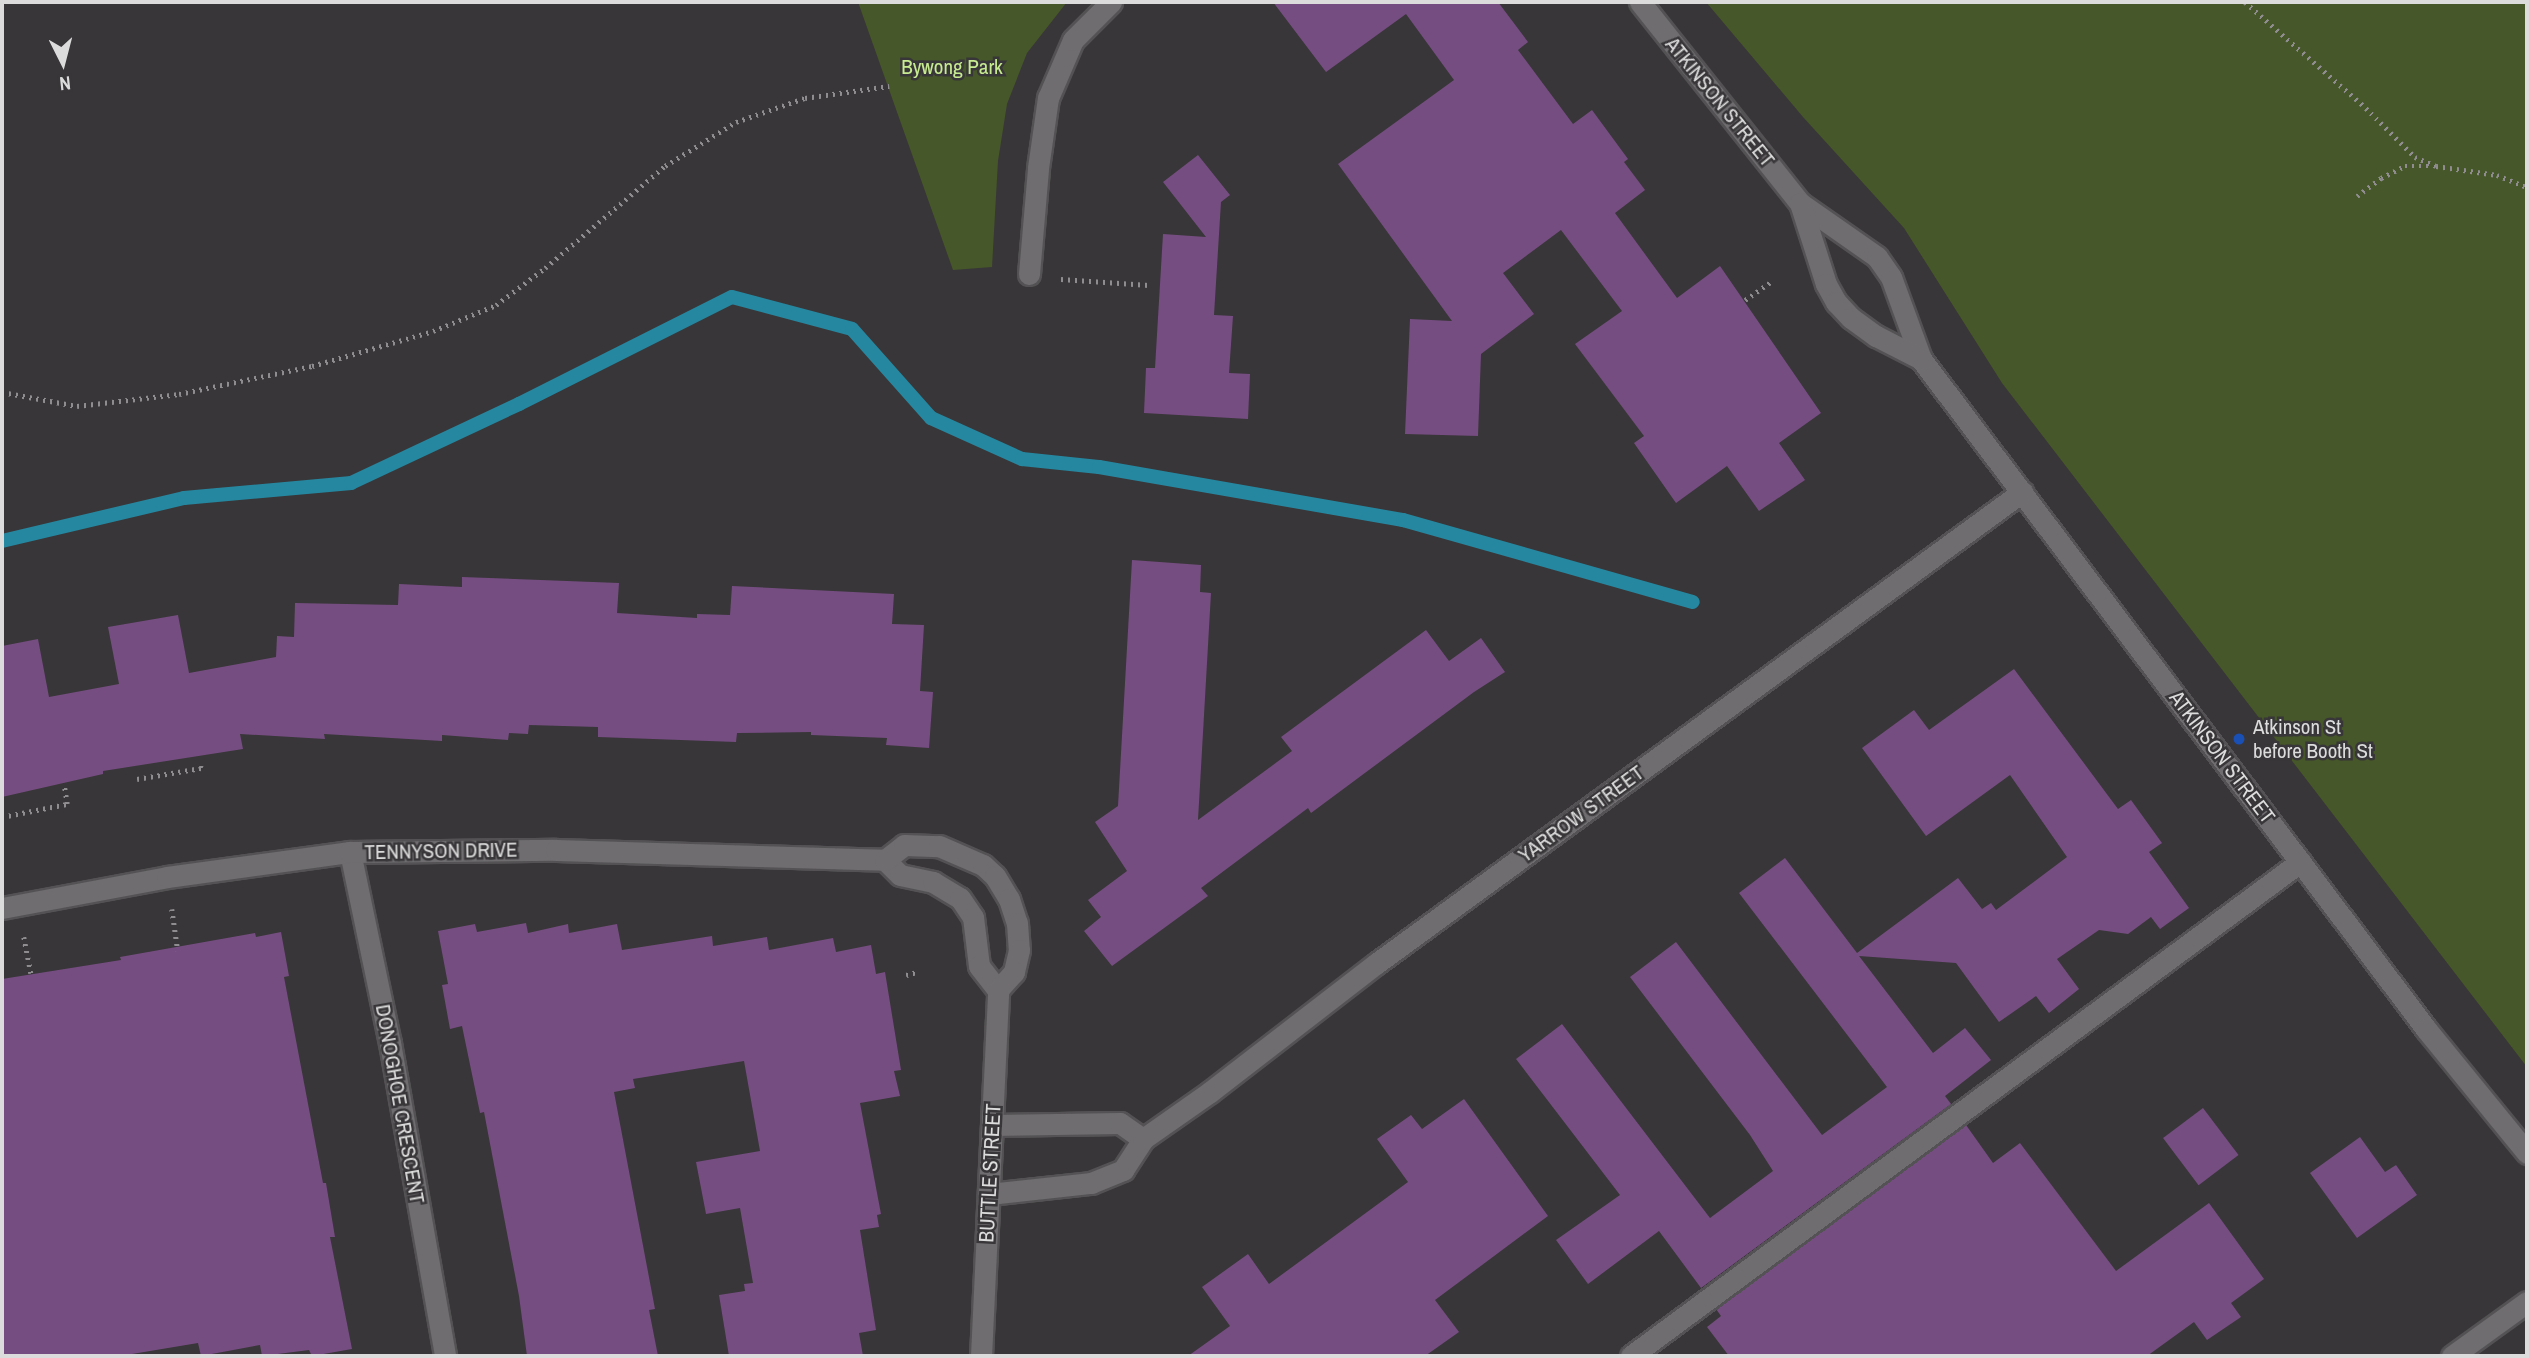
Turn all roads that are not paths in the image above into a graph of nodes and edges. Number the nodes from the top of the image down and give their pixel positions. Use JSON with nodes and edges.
{"nodes":[{"id":1,"x":1111,"y":2,"type":"edge"},
{"id":2,"x":1640,"y":2,"type":"edge"},
{"id":3,"x":1800,"y":203,"type":"junction"},
{"id":4,"x":1029,"y":274,"type":"road end"},
{"id":5,"x":1921,"y":359,"type":"junction"},
{"id":6,"x":2022,"y":492,"type":"junction"},
{"id":7,"x":350,"y":852,"type":"junction"},
{"id":8,"x":885,"y":860,"type":"junction"},
{"id":9,"x":2301,"y":862,"type":"junction"},
{"id":10,"x":2,"y":908,"type":"edge"},
{"id":11,"x":998,"y":990,"type":"junction"},
{"id":12,"x":992,"y":1125,"type":"junction"},
{"id":13,"x":1143,"y":1139,"type":"junction"},
{"id":14,"x":2527,"y":1153,"type":"edge"},
{"id":15,"x":989,"y":1194,"type":"junction"},
{"id":16,"x":2527,"y":1302,"type":"edge"},
{"id":17,"x":445,"y":1356,"type":"edge"},
{"id":18,"x":981,"y":1356,"type":"edge"},
{"id":19,"x":1631,"y":1356,"type":"edge"},
{"id":20,"x":2452,"y":1356,"type":"edge"}],
"edges":[{"from":1,"to":4,"type":"street"},
{"from":2,"to":3,"type":"street","name":"ATKINSON STREET"},
{"from":3,"to":5,"type":"street","name":"ATKINSON STREET"},
{"from":3,"to":5,"type":"street","name":"ATKINSON STREET"},
{"from":5,"to":6,"type":"street","name":"ATKINSON STREET"},
{"from":6,"to":9,"type":"street","name":"ATKINSON STREET"},
{"from":6,"to":13,"type":"street","name":"YARROW STREET"},
{"from":7,"to":8,"type":"street","name":"TENNYSON DRIVE"},
{"from":7,"to":10,"type":"street","name":"TENNYSON DRIVE"},
{"from":7,"to":17,"type":"street","name":"DONOGHOE CRESCENT"},
{"from":8,"to":11,"type":"street"},
{"from":8,"to":11,"type":"street","name":"TENNYSON DRIVE"},
{"from":9,"to":14,"type":"street","name":"ATKINSON STREET"},
{"from":9,"to":19,"type":"street"},
{"from":11,"to":12,"type":"street","name":"BUTTLE STREET"},
{"from":12,"to":13,"type":"street"},
{"from":12,"to":15,"type":"street","name":"BUTTLE STREET"},
{"from":13,"to":15,"type":"street","name":"YARROW STREET"},
{"from":15,"to":18,"type":"street","name":"BUTTLE STREET"},
{"from":16,"to":20,"type":"street"}]}
